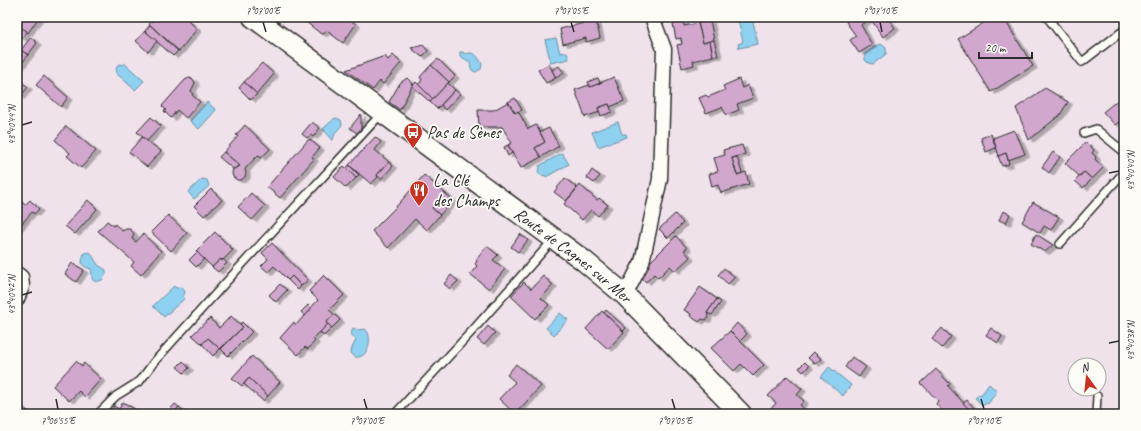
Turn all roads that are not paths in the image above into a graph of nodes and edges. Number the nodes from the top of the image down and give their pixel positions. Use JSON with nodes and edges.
{"nodes":[{"id":1,"x":253,"y":17,"type":"edge"},
{"id":2,"x":652,"y":17,"type":"edge"},
{"id":3,"x":1047,"y":17,"type":"edge"},
{"id":4,"x":1124,"y":30,"type":"edge"},
{"id":5,"x":382,"y":113,"type":"junction"},
{"id":6,"x":1084,"y":133,"type":"dead end"},
{"id":7,"x":1124,"y":152,"type":"edge"},
{"id":8,"x":1124,"y":172,"type":"edge"},
{"id":9,"x":554,"y":239,"type":"junction"},
{"id":10,"x":1060,"y":244,"type":"dead end"},
{"id":11,"x":17,"y":274,"type":"edge"},
{"id":12,"x":625,"y":295,"type":"junction"},
{"id":13,"x":17,"y":299,"type":"edge"},
{"id":14,"x":1097,"y":397,"type":"edge"},
{"id":15,"x":736,"y":412,"type":"edge"},
{"id":16,"x":98,"y":414,"type":"edge"},
{"id":17,"x":395,"y":414,"type":"edge"},
{"id":18,"x":1096,"y":414,"type":"edge"}],
"edges":[{"from":1,"to":5,"type":"main road","name":"Route de Cagnes sur Mer"},
{"from":2,"to":12,"type":"street"},
{"from":3,"to":4,"type":"lane"},
{"from":5,"to":9,"type":"main road","name":"Route de Cagnes sur Mer"},
{"from":5,"to":16,"type":"lane"},
{"from":6,"to":7,"type":"lane"},
{"from":8,"to":10,"type":"lane"},
{"from":9,"to":12,"type":"main road","name":"Route de Cagnes sur Mer"},
{"from":9,"to":17,"type":"lane"},
{"from":11,"to":13,"type":"street"},
{"from":12,"to":15,"type":"main road","name":"Route de Cagnes sur Mer"},
{"from":14,"to":18,"type":"lane"}]}
